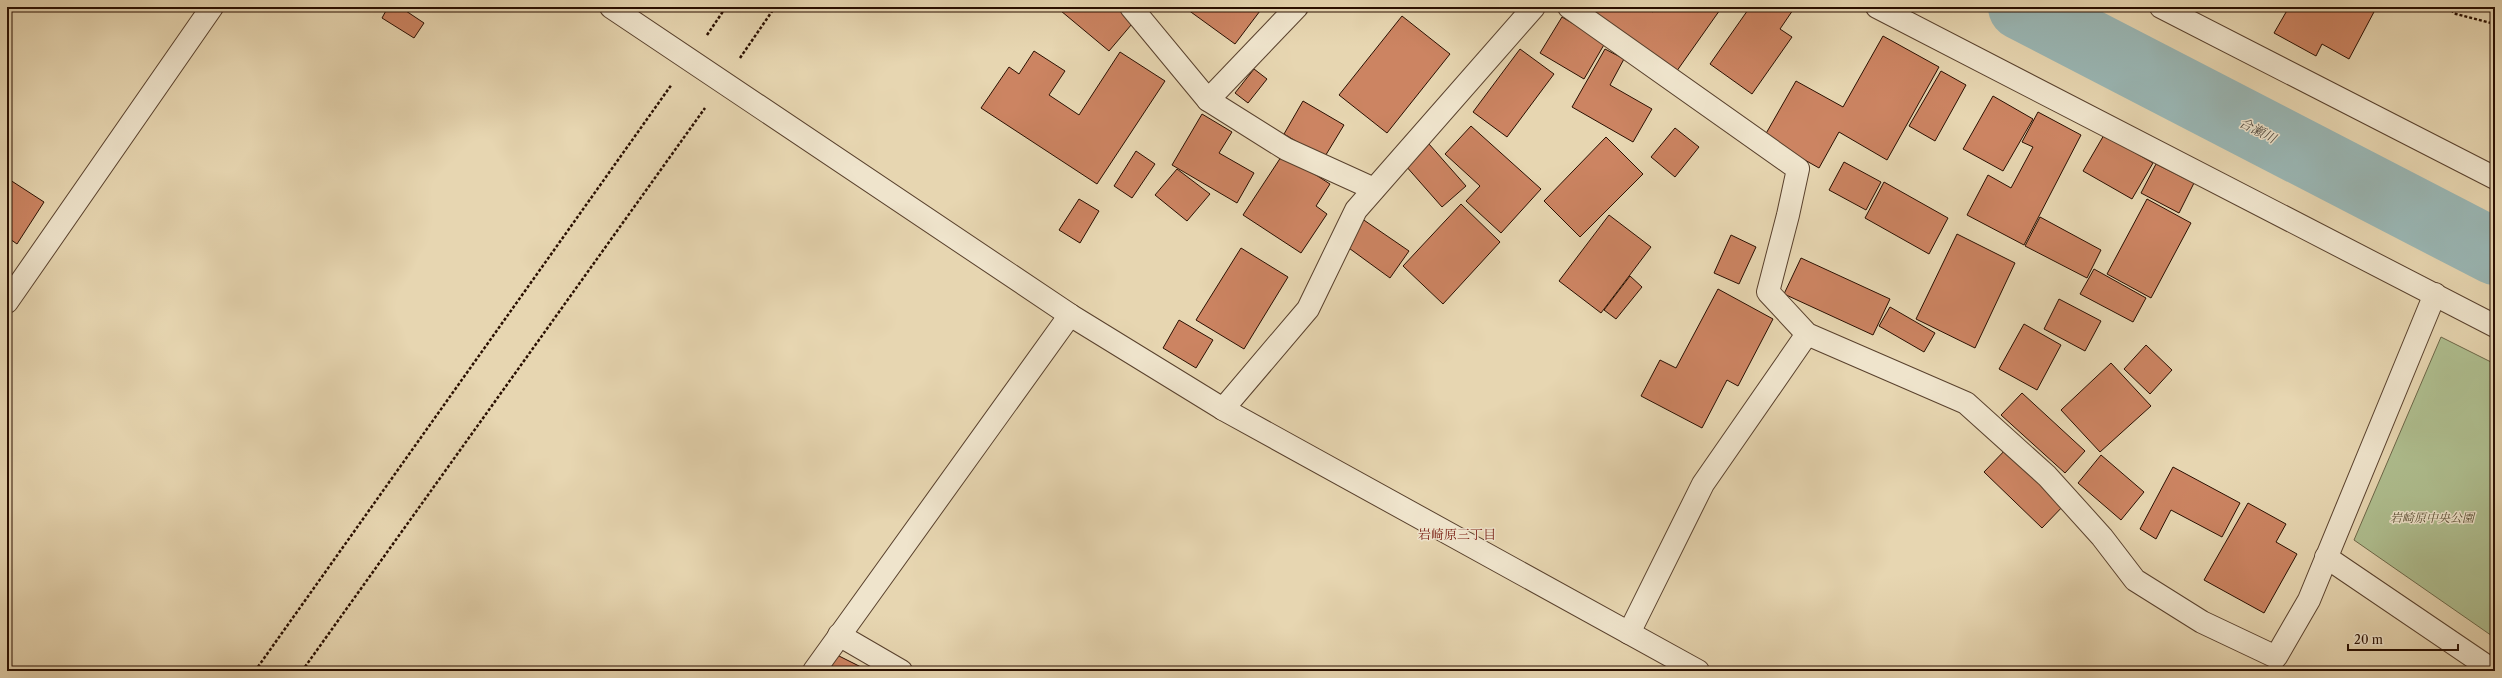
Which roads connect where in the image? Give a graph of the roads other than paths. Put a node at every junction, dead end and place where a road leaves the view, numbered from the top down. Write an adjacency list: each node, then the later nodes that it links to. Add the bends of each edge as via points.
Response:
1 (212, 7): 12 (street)
2 (610, 7): 14 (street)
3 (1131, 7): 9 (street)
4 (1297, 7): 9 (street)
5 (1534, 7): 11 (street)
6 (1569, 7): 16 (street, via 1798,169 1768,292)
7 (1877, 7): 13 (street)
8 (2161, 7): 10 (street)
9 (1208, 100): 11 (street, via 1286,149)
10 (2495, 178)
11 (1374, 189): 17 (street, via 1356,210 1308,309)
12 (10, 291)
13 (2435, 294): 15 (street); 18 (street)
14 (1070, 316): 17 (street); 20 (street)
15 (2495, 326)
16 (1807, 334): 18 (street, via 1966,403 2047,476 2102,537 2135,580 2202,622 2276,656 2309,600); 19 (street, via 1702,484)
17 (1223, 409): 19 (street)
18 (2326, 557): 24 (street)
19 (1629, 633): 23 (street)
20 (839, 635): 21 (street); 22 (street)
21 (814, 671)
22 (901, 671)
23 (1698, 671)
24 (2494, 671)

